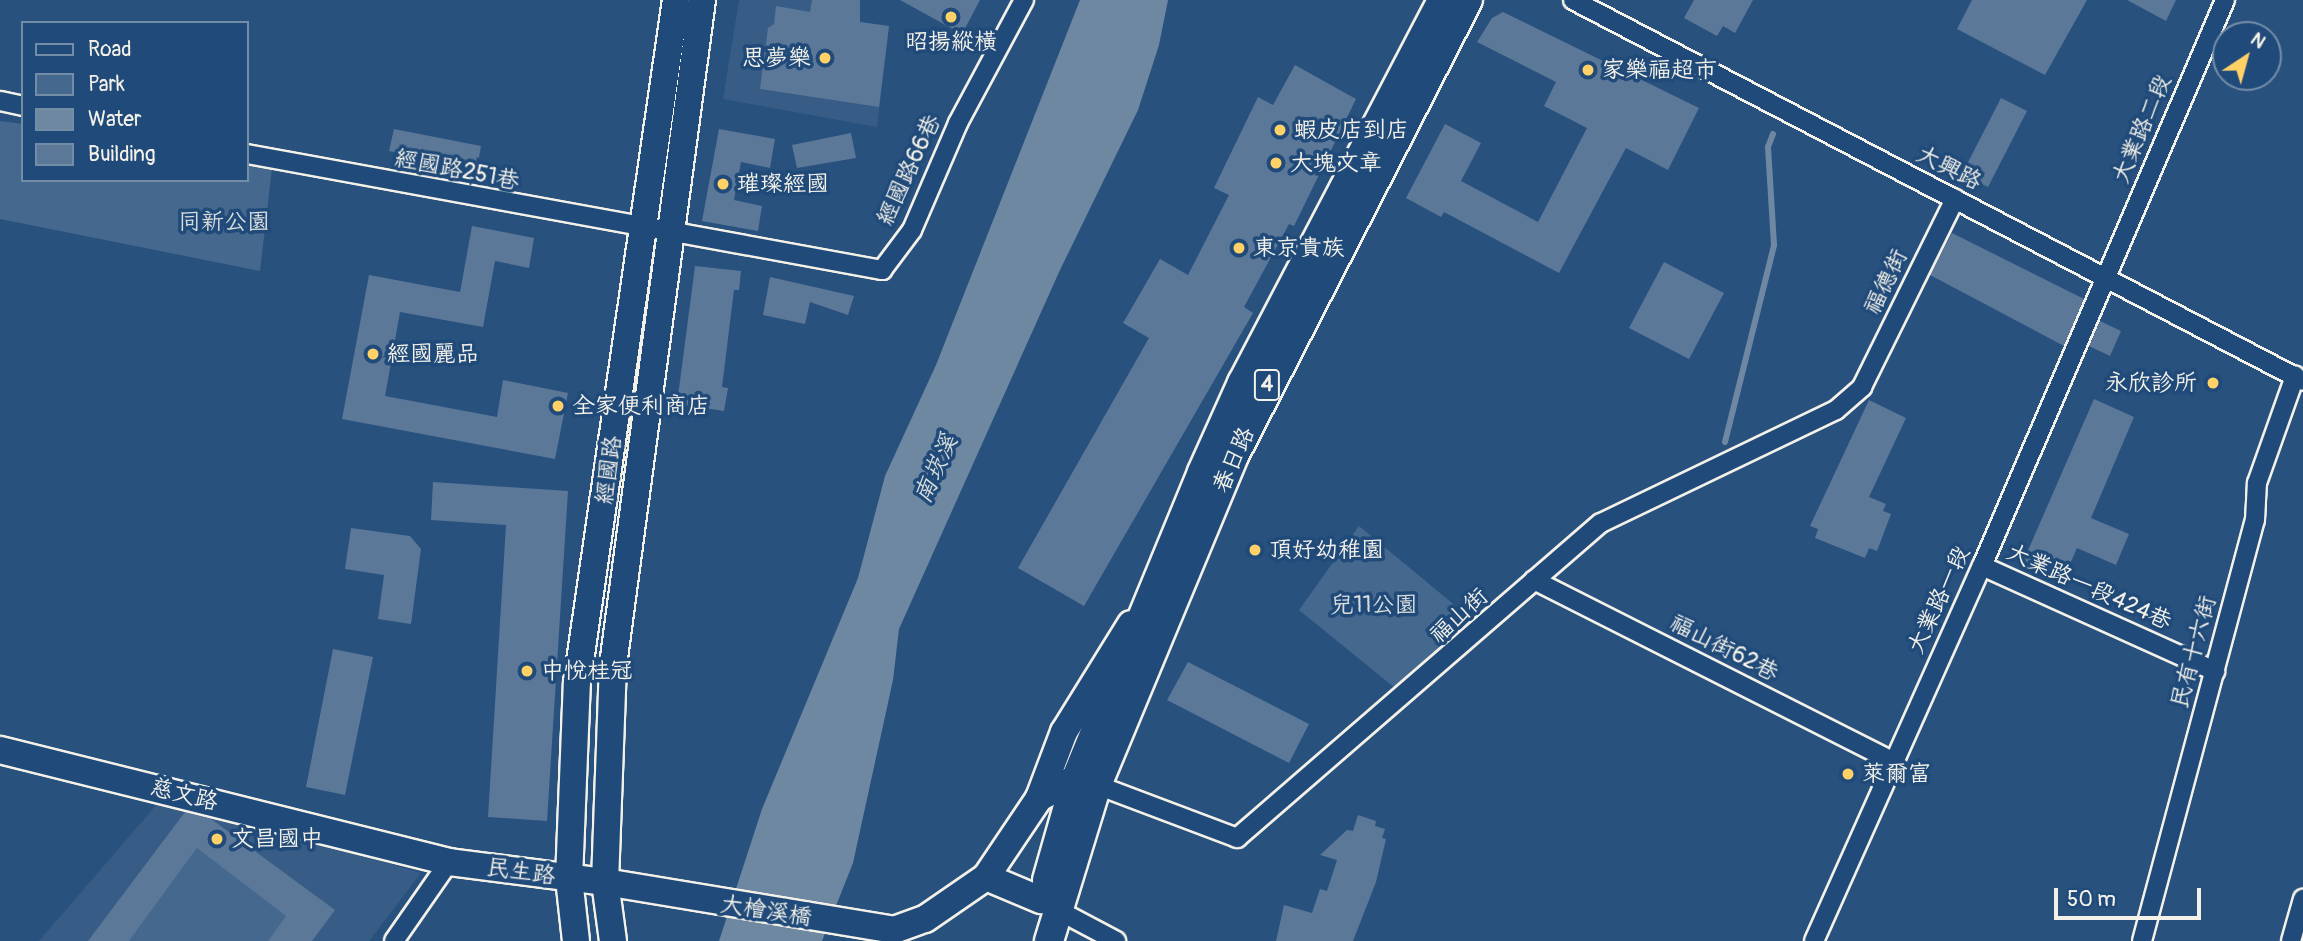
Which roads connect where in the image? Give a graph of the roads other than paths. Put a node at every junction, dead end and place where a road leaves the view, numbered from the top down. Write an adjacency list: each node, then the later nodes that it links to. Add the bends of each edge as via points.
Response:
1 (676, 0): 12 (street, 經國路)
2 (702, 0): 12 (street, 經國路)
3 (1024, 0): 12 (street, 經國路66巷, via 958,122 912,230 882,270)
4 (1442, 0): 18 (main road, 春日路 / 4, via 1242,383)
5 (1468, 0): 22 (main road, 春日路 / 4, via 1262,396)
6 (1573, 0): 11 (street, 大興路)
7 (2225, 0): 13 (street, 大業路二段)
8 (0, 101): 9 (street)
9 (21, 106)
10 (248, 154): 12 (street, 經國路251巷)
11 (1955, 199): 13 (street, 大興路); 15 (street, 福德街)
12 (658, 233): 26 (street, 經國路, via 577,682); 27 (street, 經國路, via 614,665)
13 (2105, 277): 14 (street, 大興路); 16 (street, 大業路一段)
14 (2299, 379): 19 (street, 民有十六街, via 2257,483 2255,520)
15 (1862, 387): 17 (street, 福山街, via 1836,410 1601,523)
16 (1982, 566): 19 (street, 大業路一段424巷); 21 (street, 大業路一段)
17 (1534, 580): 21 (street, 福山街62巷); 22 (street, 福山街, via 1468,642 1237,838)
18 (1157, 583): 22 (main road, 春日路 / 4); 23 (street, via 1063,732)
19 (2215, 671): 38 (street, 民有十六街)
20 (0, 750): 24 (street, 慈文路)
21 (1891, 760): 37 (street, 大業路一段)
22 (1086, 782): 23 (street); 30 (main road, 春日路 / 4)
23 (1038, 798): 25 (street)
24 (449, 862): 26 (street, 民生路); 31 (street)
25 (986, 877): 28 (street, 大檜溪橋, via 925,919 894,930); 30 (street)
26 (569, 879): 27 (street, 民生路); 32 (street, 經國路)
27 (605, 882): 28 (street, 民生路); 33 (street, 經國路)
28 (688, 898)
29 (2303, 899): 39 (street)
30 (1049, 905): 34 (main road, 春日路 / 4); 35 (main road, 春日路 / 4); 36 (street)
31 (394, 941)
32 (576, 941)
33 (613, 941)
34 (1030, 941)
35 (1049, 941)
36 (1116, 941)
37 (1814, 941)
38 (2142, 941)
39 (2291, 941)

